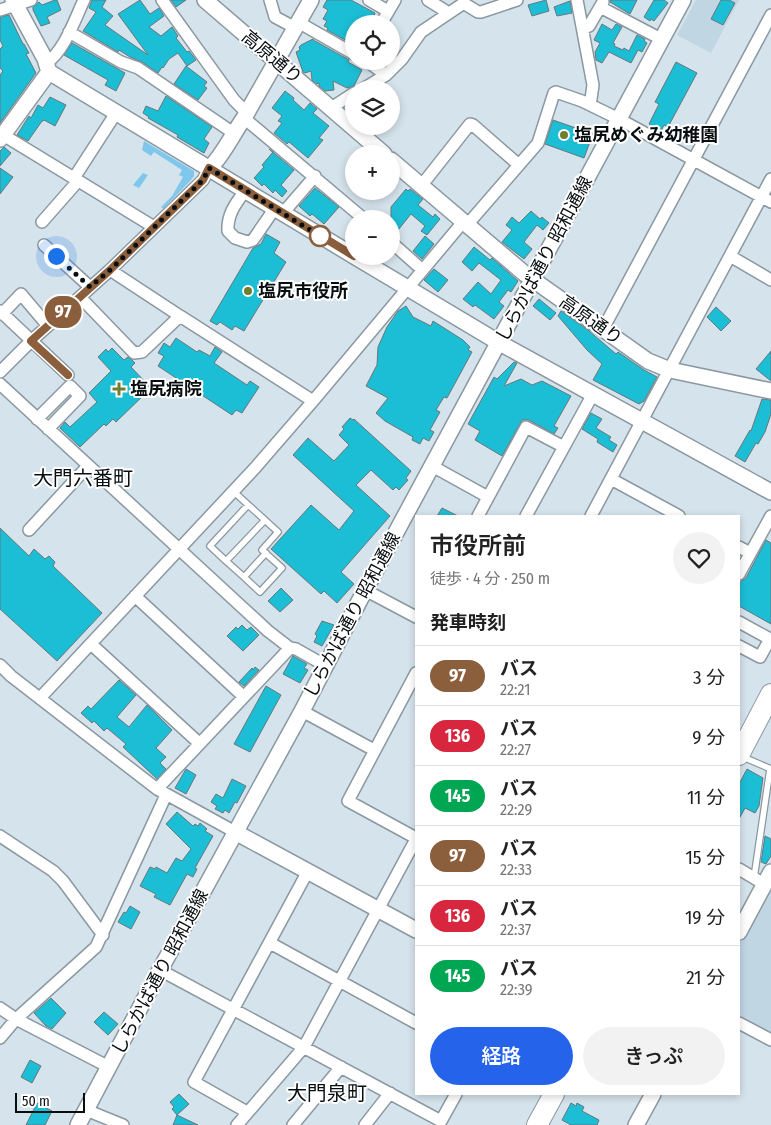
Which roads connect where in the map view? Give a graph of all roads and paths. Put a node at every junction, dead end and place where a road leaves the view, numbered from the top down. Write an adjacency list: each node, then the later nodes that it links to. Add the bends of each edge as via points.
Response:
1 (31, 0): 14 (street)
2 (84, 0): 24 (street)
3 (162, 0): 36 (street)
4 (204, 0): 27 (street, 高原通り)
5 (270, 0): 22 (street, via 275,17)
6 (304, 0): 22 (street)
7 (311, 0): 22 (street)
8 (369, 0): 18 (street)
9 (395, 0): 18 (street)
10 (428, 0): 19 (street)
11 (518, 0): 15 (street, via 481,12)
12 (577, 0): 23 (street)
13 (683, 0): 25 (street, しらかば通り 昭和通線)
14 (14, 2): 17 (street); 28 (street)
15 (465, 2): 19 (street)
16 (602, 4): 23 (street, via 589,26); 25 (street)
17 (0, 10)
18 (388, 11): 20 (street)
19 (447, 13): 30 (street, via 421,32 402,60)
20 (386, 15)
21 (771, 15): 41 (street)
22 (294, 23): 26 (street); 27 (street)
23 (583, 28): 33 (street, via 593,85)
24 (69, 32): 28 (street); 38 (street, via 120,62 138,68)
25 (661, 39): 37 (street, しらかば通り 昭和通線)
26 (345, 49)
27 (274, 60): 34 (street, 高原通り); 36 (street)
28 (48, 68): 35 (street); 39 (street)
29 (379, 70): 30 (street)
30 (386, 75): 31 (street)
31 (378, 80)
32 (345, 98): 34 (street)
33 (588, 104): 37 (street); 42 (street, via 556,92 538,143)
34 (331, 108): 40 (street, 高原通り)
35 (116, 113): 43 (street); 47 (street)
36 (243, 113): 38 (street); 43 (street, via 219,159); 45 (street)
37 (619, 119): 41 (street); 63 (street, しらかば通り 昭和通線)
38 (228, 130): 43 (street)
39 (1, 135): 47 (street)
40 (374, 145)
41 (694, 160): 50 (street); 71 (street)
42 (519, 164): 48 (street, via 470,124); 54 (street)
43 (209, 168): 49 (street); 55 (street, via 203,180)
44 (400, 168): 48 (street, 高原通り)
45 (315, 176): 51 (street); 52 (street)
46 (771, 178): 50 (street)
47 (76, 179): 53 (street); 55 (street)
48 (421, 186): 54 (street, 高原通り)
49 (245, 190): 52 (street); 52 (street, via 232,209 228,223 228,231 235,238 247,242 253,240)
50 (766, 199): 59 (street)
51 (354, 210)
52 (279, 211): 58 (street)
53 (42, 222)
54 (465, 223): 63 (street, 高原通り); 66 (street)
55 (154, 228): 62 (street)
56 (44, 245): 65 (street)
57 (400, 250): 61 (street)
58 (345, 251)
59 (730, 256): 64 (street); 74 (street)
60 (369, 265): 66 (street)
61 (418, 266)
62 (110, 270): 65 (street); 69 (street)
63 (533, 280): 71 (street, 高原通り); 73 (street, しらかば通り 昭和通線)
64 (771, 280)
65 (90, 287): 67 (street)
66 (406, 288): 73 (street); 80 (street)
67 (80, 297): 69 (street, via 138,354); 70 (street)
68 (1, 312): 70 (street, via 20,294); 72 (street)
69 (180, 316): 80 (street)
70 (48, 326): 72 (street)
71 (603, 329): 74 (street, 高原通り, via 648,361)
72 (31, 341): 75 (street); 76 (street)
73 (498, 342): 79 (street); 86 (street, しらかば通り 昭和通線)
74 (670, 370): 78 (street, 高原通り); 82 (street)
75 (0, 372)
76 (68, 375)
77 (0, 384): 81 (street)
78 (771, 391)
79 (593, 394): 82 (street); 84 (street)
80 (313, 401): 88 (street)
81 (37, 419): 83 (street); 83 (street, via 70,386 80,396)
82 (642, 421): 87 (street); 89 (street)
83 (48, 429): 85 (street)
84 (564, 447): 90 (street, via 526,427); 93 (street)
85 (88, 466): 98 (street); 100 (street)
86 (432, 466): 90 (street); 106 (street, しらかば通り 昭和通線)
87 (612, 479): 94 (street); 95 (street)
88 (233, 491): 91 (lane); 100 (street)
89 (771, 492)
90 (488, 497): 92 (street)
91 (248, 505): 97 (lane); 103 (lane, via 210,546)
92 (479, 515)
93 (527, 515)
94 (593, 515)
95 (677, 515)
96 (771, 516): 102 (street)
97 (264, 520): 101 (lane, via 278,532 262,550); 103 (lane)
98 (29, 530)
99 (740, 548): 102 (street)
100 (178, 549): 107 (street); 112 (street)
101 (266, 553): 105 (lane); 105 (lane, via 282,568 260,592)
102 (750, 553): 104 (street)
103 (226, 561): 105 (lane)
104 (740, 572)
105 (244, 577)
106 (365, 590): 108 (street); 114 (street, しらかば通り 昭和通線)
107 (135, 596): 110 (street); 117 (street)
108 (415, 616)
109 (740, 623): 111 (street, via 770,639 760,657)
110 (91, 644): 118 (street); 120 (street)
111 (740, 647)
112 (290, 648): 114 (street); 117 (street)
113 (0, 666): 118 (street)
114 (326, 666): 119 (street, しらかば通り 昭和通線)
115 (415, 675): 121 (street)
116 (771, 694): 122 (highway)
117 (243, 696): 120 (street)
118 (40, 698): 125 (street)
119 (302, 711): 121 (street); 126 (street, しらかば通り 昭和通線)
120 (199, 743): 125 (street)
121 (374, 750): 128 (street, via 348,801)
122 (740, 753)
123 (740, 755): 124 (lane)
124 (770, 769): 132 (lane)
125 (161, 792): 126 (street); 136 (street)
126 (235, 832): 131 (street); 138 (street, しらかば通り 昭和通線)
127 (0, 836): 136 (street, via 63,881)
128 (415, 837)
129 (415, 840): 133 (street)
130 (740, 869): 132 (street)
131 (308, 871): 133 (street); 137 (street)
132 (763, 878): 135 (street)
133 (378, 909): 134 (street); 139 (street)
134 (415, 929)
135 (740, 930)
136 (102, 934): 142 (street, via 96,947)
137 (270, 943): 139 (street); 141 (street)
138 (160, 970): 141 (street); 148 (street, しらかば通り 昭和通線)
139 (339, 981): 143 (street); 147 (street)
140 (0, 1008): 142 (street)
141 (233, 1008): 147 (street); 155 (street, via 194,1082)
142 (16, 1019): 145 (street); 148 (street)
143 (415, 1022)
144 (740, 1023): 146 (street)
145 (0, 1038)
146 (771, 1040)
147 (304, 1047): 149 (street); 155 (street)
148 (109, 1067): 154 (street, しらかば通り 昭和通線)
149 (341, 1067): 150 (street); 160 (street)
150 (390, 1093): 156 (street); 161 (street)
151 (455, 1095): 156 (street)
152 (553, 1095): 162 (highway)
153 (652, 1095): 163 (street)
154 (86, 1110): 157 (street, しらかば通り 昭和通線); 158 (street)
155 (247, 1112): 159 (street)
156 (440, 1123)
157 (78, 1125)
158 (123, 1125)
159 (237, 1125)
160 (293, 1125)
161 (365, 1125)
162 (537, 1125)
163 (636, 1125)

